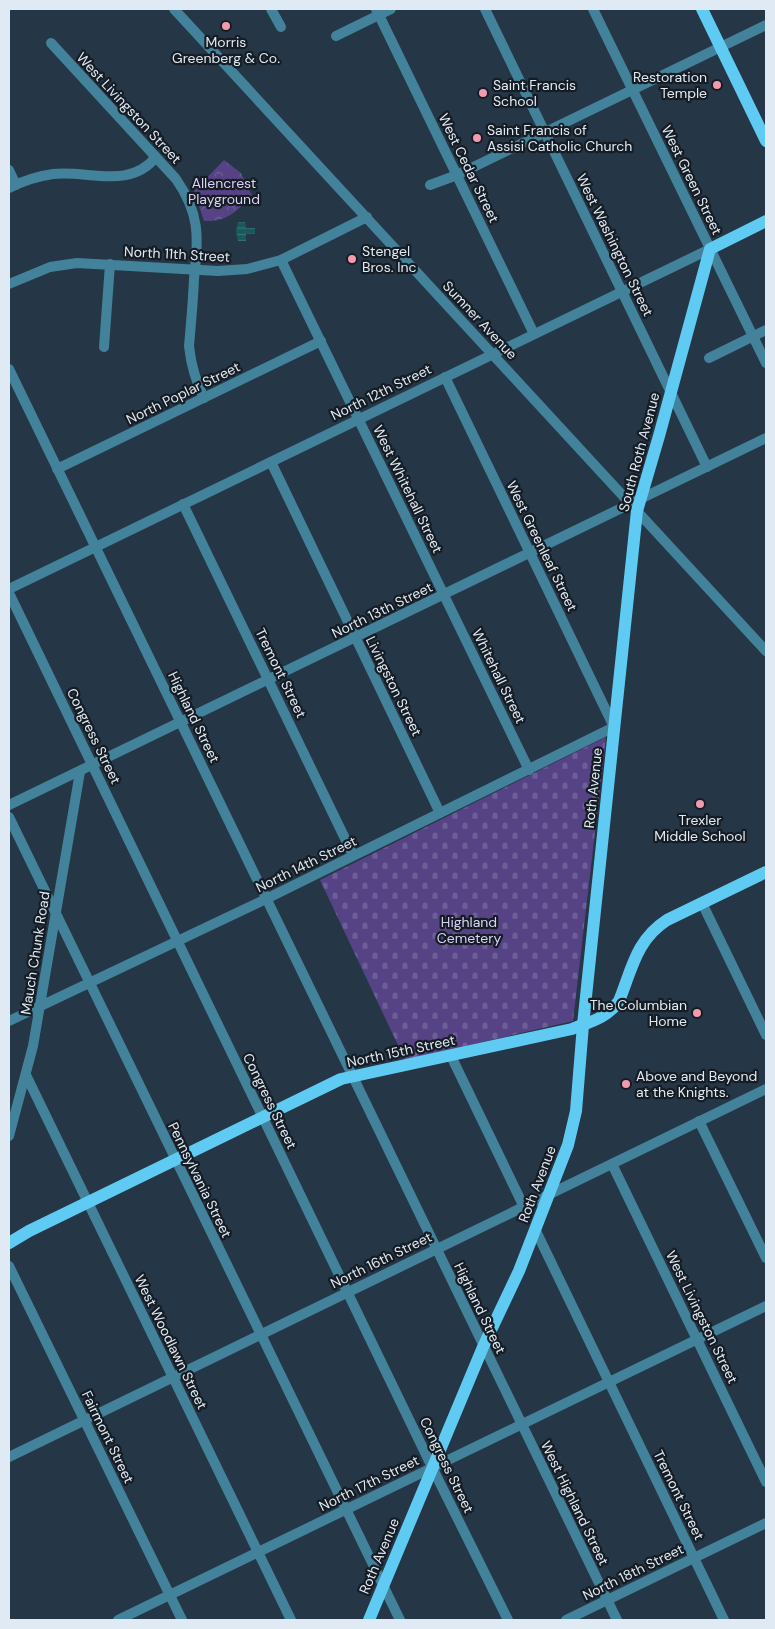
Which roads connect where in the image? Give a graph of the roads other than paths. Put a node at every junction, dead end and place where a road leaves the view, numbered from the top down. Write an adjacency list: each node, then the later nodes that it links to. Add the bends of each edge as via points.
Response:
1 (174, 9): 22 (street, Sumner Avenue)
2 (271, 9): 9 (street)
3 (391, 9): 7 (street)
4 (485, 9): 15 (street, West Washington Street)
5 (593, 9): 13 (street, West Green Street)
6 (702, 9): 12 (main road)
7 (377, 12): 10 (street); 19 (street, West Cedar Street)
8 (766, 25): 12 (street)
9 (281, 28)
10 (336, 36)
11 (51, 43): 17 (street, West Livingston Street)
12 (721, 47): 13 (street); 14 (main road)
13 (632, 90): 15 (street); 24 (street, West Green Street)
14 (763, 124): 16 (main road)
15 (545, 132): 19 (street); 29 (street, West Washington Street)
16 (766, 141)
17 (156, 157): 21 (street, via 144,169 126,176 53,174); 27 (street, West Livingston Street, via 183,190 194,214 197,237)
18 (9, 170): 21 (street)
19 (457, 175): 20 (street); 31 (street, West Cedar Street)
20 (430, 185)
21 (12, 186)
22 (367, 218): 25 (street, North 11th Street); 35 (street, Sumner Avenue)
23 (766, 222): 24 (main road, North 12th Street)
24 (710, 249): 29 (street, North 12th Street); 32 (street, West Green Street); 40 (main road, South Roth Avenue)
25 (281, 260): 27 (street, North 11th Street, via 235,271); 33 (street, West Whitehall Street)
26 (110, 264): 27 (street, North 11th Street); 28 (street, North 11th Street, via 62,265); 34 (street)
27 (195, 269): 41 (street, West Livingston Street, via 189,346 197,383)
28 (9, 284)
29 (622, 292): 31 (street, North 12th Street); 40 (street, West Washington Street)
30 (766, 330): 32 (street)
31 (534, 334): 35 (street, North 12th Street)
32 (753, 336): 36 (street); 37 (street, West Green Street)
33 (321, 341): 41 (street, North Poplar Street); 42 (street, West Whitehall Street)
34 (104, 347)
35 (493, 354): 39 (street, North 12th Street); 49 (street, Sumner Avenue)
36 (709, 358)
37 (766, 363)
38 (9, 369): 46 (street, Highland Street)
39 (445, 377): 42 (street, North 12th Street); 51 (street, West Greenleaf Street)
40 (671, 393): 45 (street, West Washington Street); 47 (main road, South Roth Avenue)
41 (204, 398): 46 (street, North Poplar Street)
42 (359, 419): 44 (street, North 12th Street); 54 (street, West Whitehall Street)
43 (766, 438): 45 (street)
44 (271, 462): 48 (street, North 12th Street); 55 (street, Livingston Street)
45 (707, 467): 47 (street)
46 (57, 469): 50 (street, Highland Street)
47 (642, 498): 49 (main road, South Roth Avenue)
48 (183, 504): 50 (street, North 12th Street); 57 (street, Tremont Street)
49 (634, 508): 51 (street, North 13th Street); 56 (street, Sumner Avenue); 59 (main road, South Roth Avenue)
50 (95, 547): 52 (street, North 12th Street); 58 (street, Highland Street)
51 (530, 553): 54 (street, North 13th Street); 59 (street, West Greenleaf Street)
52 (9, 589)
53 (9, 593): 60 (street, Congress Street)
54 (444, 595): 55 (street, North 13th Street); 61 (street, Whitehall Street)
55 (356, 638): 57 (street, North 13th Street); 64 (street, Livingston Street)
56 (766, 650)
57 (269, 680): 58 (street, North 13th Street); 66 (street, Tremont Street)
58 (181, 722): 60 (street, North 13th Street); 68 (street, Highland Street)
59 (614, 727): 61 (street, North 14th Street); 75 (main road, Roth Avenue)
60 (92, 766): 62 (street, North 13th Street); 71 (street, Congress Street)
61 (529, 770): 64 (street, North 14th Street)
62 (80, 772): 63 (street, North 13th Street); 70 (street, Mauch Chunk Road)
63 (9, 805)
64 (440, 813): 66 (street, North 14th Street)
65 (9, 817): 70 (street, Pennsylvania Street)
66 (353, 856): 68 (street, North 14th Street)
67 (766, 872): 69 (main road, North 15th Street)
68 (266, 899): 71 (street, North 14th Street); 79 (street, Highland Street)
69 (702, 903): 75 (main road, North 15th Street, via 667,920 651,932 639,949 613,1009 602,1018); 76 (street)
70 (56, 912): 72 (street, Pennsylvania Street); 73 (street, Mauch Chunk Road)
71 (178, 941): 72 (street, North 14th Street); 81 (street, Congress Street)
72 (90, 983): 73 (street, North 14th Street); 84 (street, Pennsylvania Street)
73 (40, 1007): 74 (street, North 14th Street); 78 (street, Mauch Chunk Road)
74 (9, 1021)
75 (583, 1025): 77 (main road, North 15th Street); 86 (main road, Roth Avenue, via 573,1127)
76 (766, 1035)
77 (451, 1056): 79 (main road, North 15th Street); 88 (street)
78 (26, 1075): 83 (street, Mauch Chunk Road); 87 (street, West Woodlawn Street)
79 (352, 1077): 81 (main road, North 15th Street, via 341,1079); 91 (street, Highland Street)
80 (766, 1089): 82 (street, North 16th Street)
81 (263, 1117): 84 (main road, North 15th Street); 94 (street, Congress Street)
82 (699, 1121): 85 (street, North 16th Street); 92 (street)
83 (9, 1136)
84 (175, 1160): 87 (main road, North 15th Street); 96 (street, Pennsylvania Street)
85 (612, 1164): 86 (street, North 16th Street); 97 (street, West Livingston Street)
86 (548, 1196): 88 (street, North 16th Street); 89 (main road, Roth Avenue)
87 (88, 1202): 90 (main road, North 15th Street); 99 (street, West Woodlawn Street)
88 (524, 1207): 91 (street, North 16th Street)
89 (535, 1230): 98 (main road, Roth Avenue); 100 (street, Tremont Street)
90 (9, 1243)
91 (436, 1249): 94 (street, North 16th Street); 98 (street, Highland Street)
92 (766, 1258)
93 (9, 1266): 101 (street, Fairmont Street)
94 (347, 1292): 96 (street, North 16th Street); 104 (street, Congress Street)
95 (766, 1306): 97 (street, North 17th Street)
96 (260, 1335): 99 (street, North 16th Street); 106 (street, Pennsylvania Street)
97 (698, 1339): 100 (street, North 17th Street); 105 (street, West Livingston Street)
98 (483, 1347): 102 (street, Highland Street); 104 (main road, Roth Avenue)
99 (172, 1377): 101 (street, North 16th Street); 108 (street, West Woodlawn Street)
100 (609, 1382): 102 (street, North 17th Street); 109 (street, Tremont Street)
101 (84, 1420): 103 (street, North 16th Street); 111 (street, Fairmont Street)
102 (521, 1424): 104 (street, North 17th Street); 112 (street, West Highland Street)
103 (9, 1457)
104 (432, 1467): 106 (street, North 17th Street); 110 (main road, Roth Avenue); 118 (street, Congress Street)
105 (766, 1482)
106 (345, 1510): 108 (street, North 17th Street); 110 (street, Pennsylvania Street)
107 (766, 1523): 109 (street, North 18th Street)
108 (258, 1552): 111 (street, North 17th Street); 115 (street, West Woodlawn Street)
109 (694, 1558): 112 (street, North 18th Street); 121 (street, Tremont Street)
110 (383, 1587): 116 (main road, Roth Avenue); 117 (street, Pennsylvania Street)
111 (170, 1595): 113 (street, North 17th Street); 114 (street, Fairmont Street)
112 (607, 1600): 119 (street, North 18th Street); 120 (street, West Highland Street)
113 (118, 1620)
114 (182, 1620)
115 (291, 1620)
116 (369, 1620)
117 (400, 1620)
118 (508, 1620)
119 (566, 1620)
120 (616, 1620)
121 (724, 1620)

